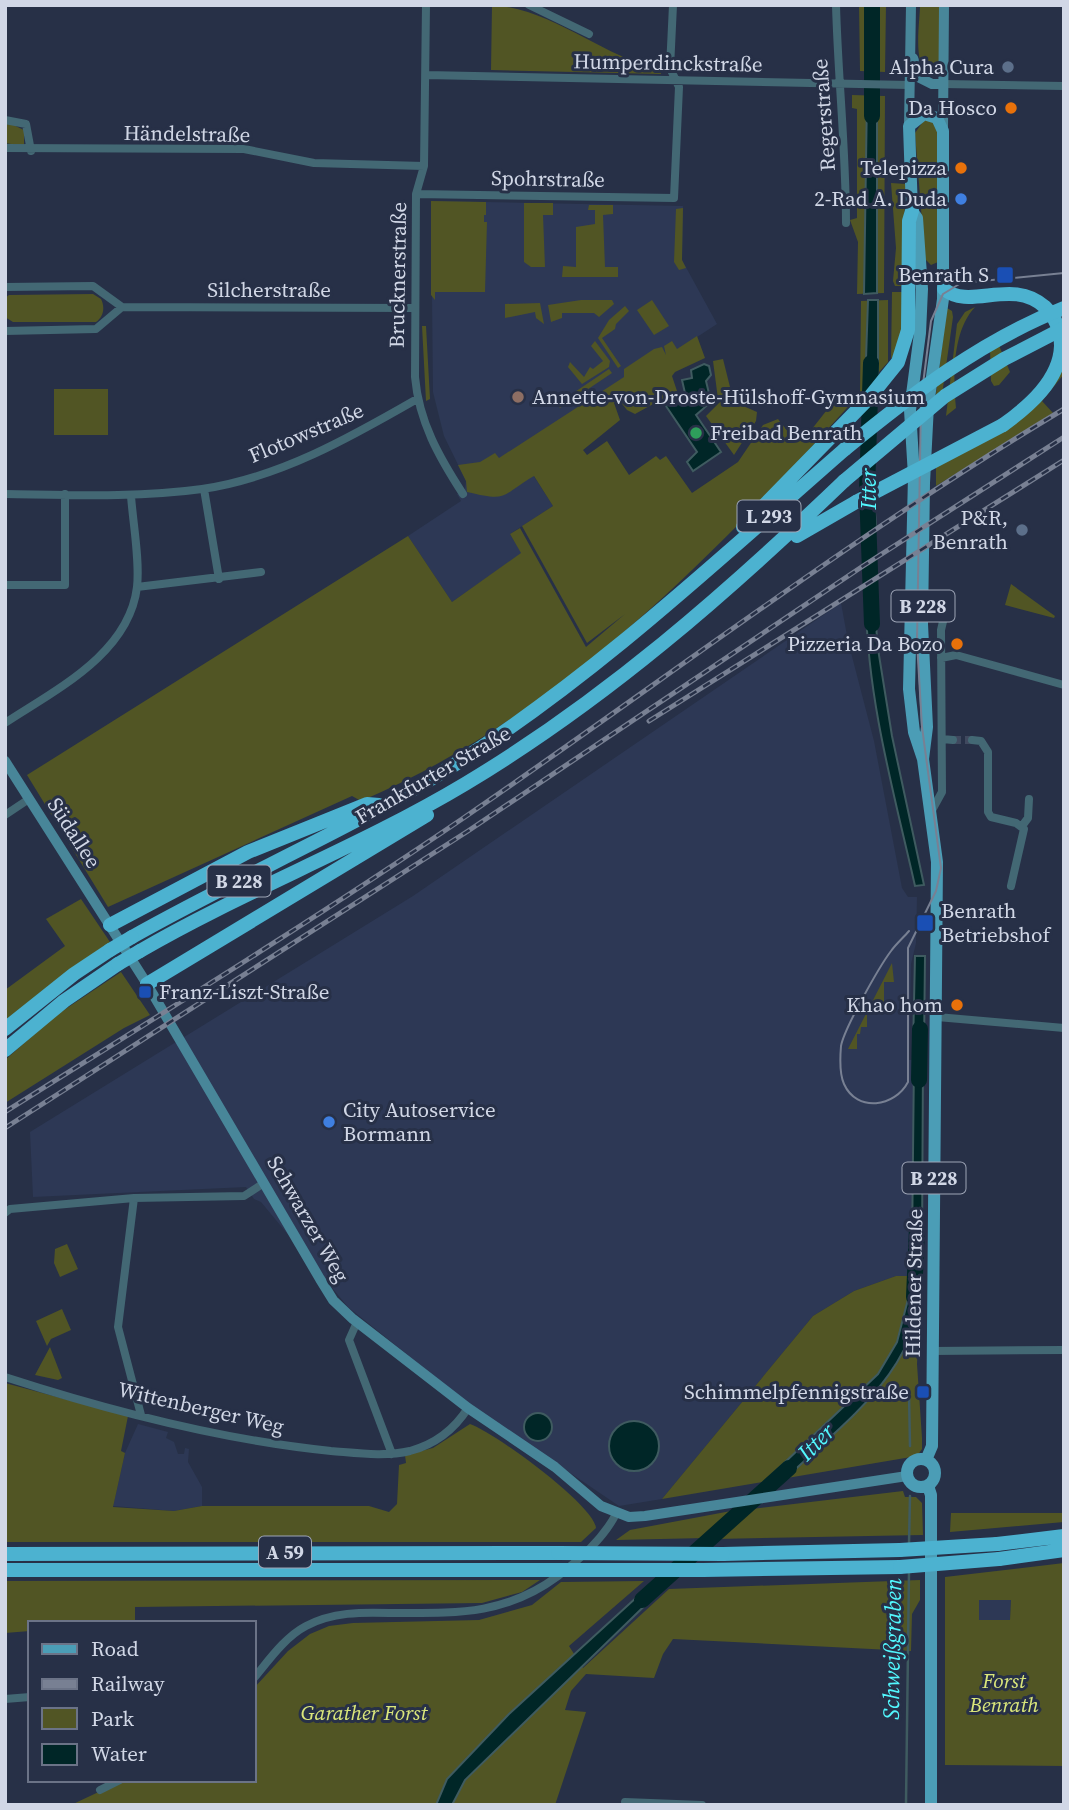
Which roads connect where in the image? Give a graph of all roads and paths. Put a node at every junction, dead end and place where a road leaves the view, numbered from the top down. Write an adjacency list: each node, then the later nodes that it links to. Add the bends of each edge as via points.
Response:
1 (426, 5): 9 (street, Brucknerstraße)
2 (529, 5): 7 (street)
3 (673, 5): 10 (street, via 670,68)
4 (836, 5): 11 (street, Regerstraße)
5 (911, 5): 8 (main road, Hildener Straße)
6 (944, 5): 12 (main road, Hildener Straße)
7 (589, 34)
8 (911, 56): 12 (main road, via 920,78); 13 (main road, Hildener Straße)
9 (426, 75): 10 (street, Humperdinckstraße); 20 (street, Brucknerstraße)
10 (677, 81): 11 (street, Humperdinckstraße); 21 (street, Spohrstraße, via 677,194 672,199)
11 (837, 83): 13 (street, Humperdinckstraße); 23 (street, Regerstraße, via 842,97)
12 (943, 84): 14 (street); 17 (main road, Hildener Straße)
13 (909, 85): 16 (main road, Hildener Straße)
14 (1064, 86)
15 (5, 120): 19 (street, via 26,124)
16 (909, 126): 17 (main road, via 928,114 937,118); 22 (main road, Hildener Straße)
17 (943, 131): 25 (main road, Hildener Straße)
18 (5, 148): 19 (street, Händelstraße)
19 (31, 150): 20 (street, Händelstraße, via 244,149 314,163)
20 (424, 166): 21 (street, Brucknerstraße)
21 (416, 194): 29 (street, Brucknerstraße)
22 (912, 211): 24 (main road, Hildener Straße, via 917,218); 42 (highway, B 228, via 906,341 892,371 708,560)
23 (846, 223)
24 (921, 264): 25 (main road, via 932,275); 52 (main road, Hildener Straße / B 228, via 921,323 909,430 914,476 909,689 914,732)
25 (943, 268): 27 (main road, Hildener Straße)
26 (5, 287): 28 (street, via 93,286)
27 (944, 289): 39 (highway, bridge, via 962,296 1017,294 1042,304 1056,321 1060,348 1053,374 1033,400 1003,425 794,538); 52 (main road, Hildener Straße / B 228, via 925,453 922,624 927,727)
28 (122, 307): 29 (street, Silcherstraße); 32 (street, via 96,329)
29 (415, 308): 33 (street, Brucknerstraße)
30 (1064, 308): 42 (highway, L 293, bridge, via 952,368 845,449)
31 (1064, 328): 39 (highway, Frankfurter Straße / L 293, bridge, via 945,396)
32 (5, 331)
33 (417, 399): 34 (street, Flotowstraße, via 349,439); 36 (street, Brucknerstraße, via 431,441)
34 (204, 489): 38 (street, Flotowstraße); 41 (street)
35 (5, 494): 37 (street, Flotowstraße)
36 (463, 494)
37 (65, 495): 38 (street, Flotowstraße); 43 (street, via 65,585)
38 (131, 496): 44 (street)
39 (782, 540): 54 (highway, Frankfurter Straße / B 228, via 613,685 545,735)
40 (261, 572): 41 (street)
41 (219, 579): 44 (street)
42 (692, 582): 57 (highway, Frankfurter Straße / B 228, via 530,714 452,766)
43 (8, 585)
44 (137, 587): 48 (street, via 127,618 96,660)
45 (948, 600): 46 (street, Hildener Straße)
46 (941, 658): 47 (street, via 956,655); 49 (street, Hildener Straße)
47 (1064, 685)
48 (5, 723)
49 (942, 739): 50 (street); 58 (street, Hildener Straße, via 942,792)
50 (953, 740)
51 (972, 740): 60 (street, via 981,741 988,751 988,812)
52 (923, 759): 58 (main road, Hildener Straße / B 228)
53 (5, 761): 55 (main road, Südallee)
54 (441, 798): 63 (highway, via 429,814); 67 (highway, Frankfurter Straße / B 228, bridge, via 140,951 64,1000)
55 (29, 799): 59 (street); 62 (main road, Südallee)
56 (1029, 799): 60 (street, via 1028,818)
57 (380, 806): 62 (highway, via 367,803 248,852); 66 (highway, Frankfurter Straße / B 228, bridge, via 110,950)
58 (931, 812): 64 (main road, Hildener Straße / B 228, via 937,862)
59 (5, 815)
60 (1022, 826): 61 (street)
61 (1011, 886)
62 (110, 925): 63 (main road, Schwarzer Weg)
63 (147, 984): 68 (main road, Schwarzer Weg)
64 (937, 1017): 65 (street); 73 (main road, Hildener Straße / B 228)
65 (1064, 1028)
66 (5, 1029)
67 (5, 1050)
68 (264, 1183): 69 (street, via 244,1196); 71 (main road, Schwarzer Weg, via 333,1300)
69 (134, 1198): 70 (street); 76 (street, via 118,1327)
70 (5, 1213)
71 (357, 1322): 75 (main road, Schwarzer Weg); 77 (street, via 349,1340)
72 (1064, 1350): 73 (street)
73 (932, 1351): 78 (main road, Hildener Straße / B 228, via 932,1446)
74 (5, 1377): 76 (street, Wittenberger Weg)
75 (468, 1408): 77 (street, Wittenberger Weg, via 447,1434 427,1446); 81 (main road, Schwarzer Weg)
76 (141, 1415): 77 (street, Wittenberger Weg, via 295,1447)
77 (392, 1454)
78 (926, 1460): 79 (main road, via 914,1461); 80 (main road, Hildener Straße / B 228, via 935,1470)
79 (907, 1476): 80 (main road, via 913,1485); 81 (main road, via 637,1517)
80 (928, 1486): 93 (main road, Hildener Straße / B 228)
81 (616, 1514): 86 (street, via 575,1563 514,1602 472,1612 333,1616 295,1633)
82 (1064, 1536): 84 (highway, A 59, bridge, via 900,1550 723,1553)
83 (1064, 1550): 85 (highway, A 59, bridge, via 900,1567)
84 (5, 1553)
85 (5, 1570)
86 (256, 1676)
87 (28, 1697): 88 (street)
88 (5, 1699)
89 (116, 1782): 90 (street)
90 (100, 1790)
91 (625, 1802): 92 (street)
92 (702, 1805)
93 (931, 1805)

